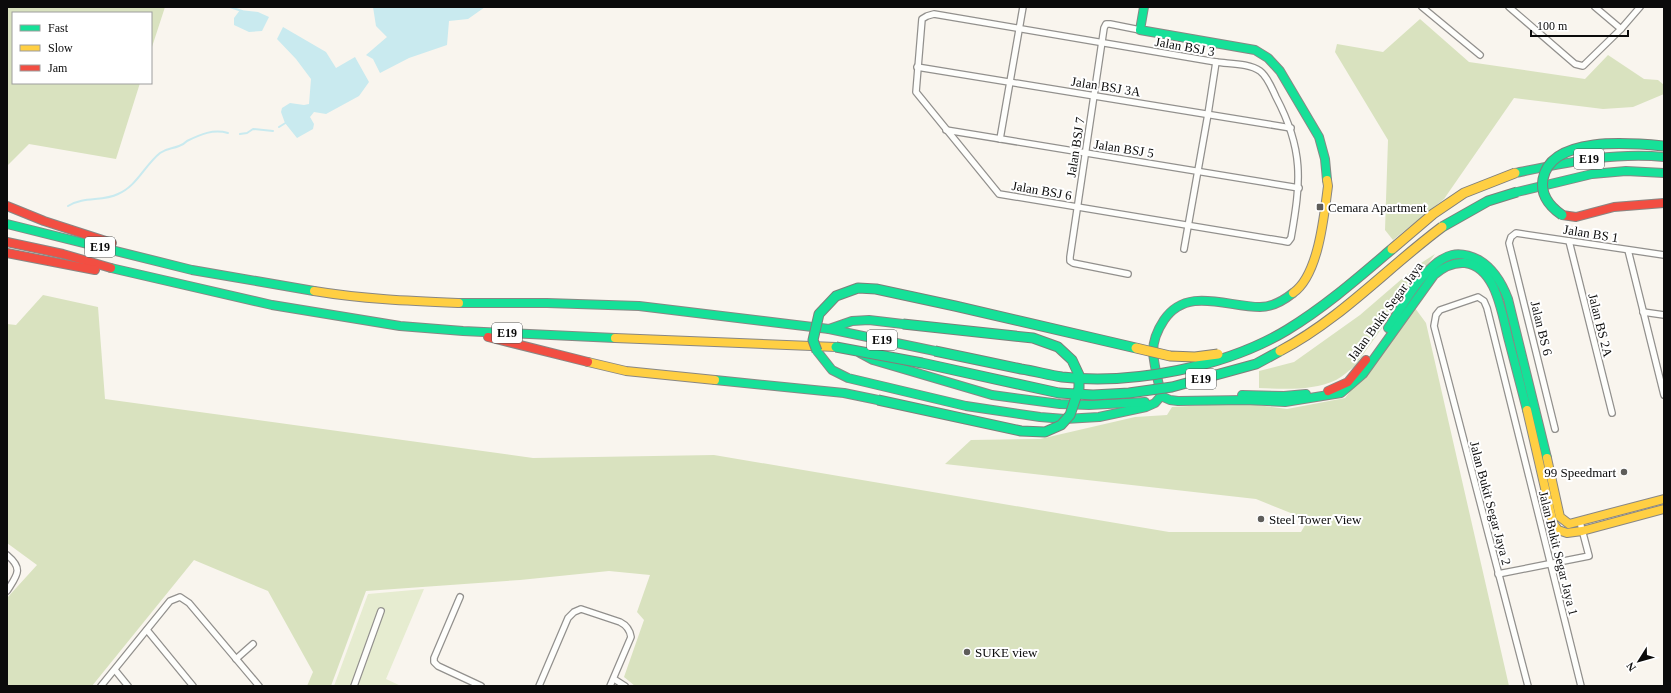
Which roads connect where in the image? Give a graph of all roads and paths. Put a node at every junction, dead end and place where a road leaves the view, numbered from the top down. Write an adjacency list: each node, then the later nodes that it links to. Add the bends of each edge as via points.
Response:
1 (1023, 7): 8 (street)
2 (1144, 7): 10 (main road)
3 (1422, 7): 12 (street)
4 (1509, 7): 9 (street, via 1575,64 1583,66)
5 (1595, 7): 9 (street)
6 (1640, 7): 9 (street)
7 (927, 16): 8 (street, Jalan BSJ 3, via 934,14); 14 (street, Jalan BSJ 6, via 922,19)
8 (1019, 28): 11 (street, Jalan BSJ 3); 15 (street)
9 (1621, 29)
10 (1140, 30): 11 (street, Jalan BSJ 7, via 1106,24); 51 (main road, via 1255,50 1268,58 1280,71 1319,137 1328,186 1320,242 1308,274 1298,290 1280,303 1261,307 1207,300 1186,302 1168,314 1158,329 1153,351)
11 (1102, 43): 13 (street, Jalan BSJ 3); 16 (street, Jalan BSJ 7)
12 (1480, 55)
13 (1216, 62): 17 (street); 18 (street, Jalan BSJ 3, via 1251,66 1260,72)
14 (917, 67): 15 (street, Jalan BSJ 3A); 19 (street, Jalan BSJ 6, via 916,92)
15 (1010, 82): 16 (street, Jalan BSJ 3A); 20 (street)
16 (1094, 95): 17 (street, Jalan BSJ 3A); 22 (street, Jalan BSJ 7)
17 (1208, 114): 18 (street, Jalan BSJ 3A); 24 (street)
18 (1291, 128): 26 (street, Jalan BSJ 3, via 1296,149)
19 (946, 130): 20 (street, Jalan BSJ 5); 29 (street, Jalan BSJ 6, via 999,194)
20 (1000, 139): 22 (street, Jalan BSJ 5)
21 (1664, 146): 27 (main road, bridge, via 1612,144 1563,153 1552,160 1545,170 1542,183 1545,198 1551,208 1562,215 1576,217 1614,207)
22 (1085, 153): 24 (street, Jalan BSJ 5); 29 (street, Jalan BSJ 7)
23 (1664, 157): 48 (main road, E19, bridge, via 1622,155 1576,160 1515,173 1464,193 1432,214 1347,288 1315,312 1285,331)
24 (1197, 171): 26 (street, Jalan BSJ 5); 31 (street)
25 (1664, 173): 49 (main road, E19, bridge, via 1626,171 1592,174 1517,192 1488,202 1447,223 1348,306 1292,345 1256,364 1172,387 1093,395 1059,393)
26 (1299, 188): 35 (street, Jalan BSJ 3, via 1291,238)
27 (1664, 203)
28 (7, 206): 40 (main road)
29 (1076, 207): 31 (street, Jalan BSJ 6); 42 (street, Jalan BSJ 7, via 1070,260 1073,263)
30 (7, 224): 40 (main road, E19)
31 (1188, 225): 35 (street, Jalan BSJ 6); 36 (street)
32 (1516, 233): 33 (street, Jalan BS 1); 54 (street, Jalan BS 6, via 1509,243)
33 (1569, 241): 37 (street, Jalan BS 1); 53 (street, Jalan BS 2A)
34 (7, 242): 41 (main road, E19, via 63,254)
35 (1288, 242)
36 (1184, 249)
37 (1628, 250): 39 (street, Jalan BS 1); 43 (street)
38 (7, 253): 41 (main road)
39 (1664, 255)
40 (192, 270): 46 (main road, E19, via 339,295 482,304 639,306)
41 (133, 274): 47 (main road, E19, via 272,305 400,326)
42 (1128, 274)
43 (1643, 312): 44 (street); 50 (street)
44 (1664, 315)
45 (1434, 326): 59 (street, Jalan Bukit Segar Jaya 1, via 1440,310 1478,297 1484,301); 60 (street, Jalan Bukit Segar Jaya 2)
46 (828, 329): 47 (main road, bridge, via 852,321 869,320 1033,338 1058,347 1072,360 1080,375 1079,388 1070,415 1061,425 1045,432 1021,431 844,393 626,371); 48 (main road, E19, bridge, via 1062,377 1143,376 1202,365)
47 (463, 331): 49 (main road, E19, bridge, via 836,346)
48 (1252, 347): 52 (main road, bridge, via 1195,357 1170,356 948,304 876,289 858,288 844,292 827,304 819,314 814,331 813,340 817,352 824,363 836,372 950,403 1008,415 1051,419 1092,418)
49 (852, 349): 52 (main road, bridge, via 873,360 992,395 1060,404 1142,401)
50 (1664, 395)
51 (1161, 396): 52 (main road); 57 (main road, Jalan Bukit Segar Jaya, via 1284,396 1329,391 1348,382 1358,371 1428,271 1450,255 1474,257 1496,275 1504,289 1540,422 1558,530 1566,533)
52 (1152, 404)
53 (1612, 413)
54 (1555, 429)
55 (1664, 499): 57 (main road)
56 (1664, 509): 57 (main road)
57 (1581, 526): 59 (street, via 1589,556)
58 (7, 555): 61 (street, via 18,568)
59 (1551, 564): 60 (street); 79 (street, Jalan Bukit Segar Jaya 1)
60 (1498, 574): 78 (street, Jalan Bukit Segar Jaya 2)
61 (7, 590)
62 (460, 597): 74 (street, via 434,662)
63 (382, 611): 73 (street)
64 (147, 630): 66 (street, via 170,601 180,597 189,603); 67 (street); 71 (street)
65 (253, 644): 66 (street)
66 (236, 659): 72 (street)
67 (115, 670): 69 (street); 70 (street)
68 (614, 679): 75 (street, via 630,632 620,622 581,609 576,610 568,618); 76 (street); 77 (street)
69 (101, 686)
70 (128, 686)
71 (193, 686)
72 (258, 686)
73 (354, 686)
74 (481, 686)
75 (539, 686)
76 (610, 686)
77 (625, 686)
78 (1528, 686)
79 (1581, 686)

